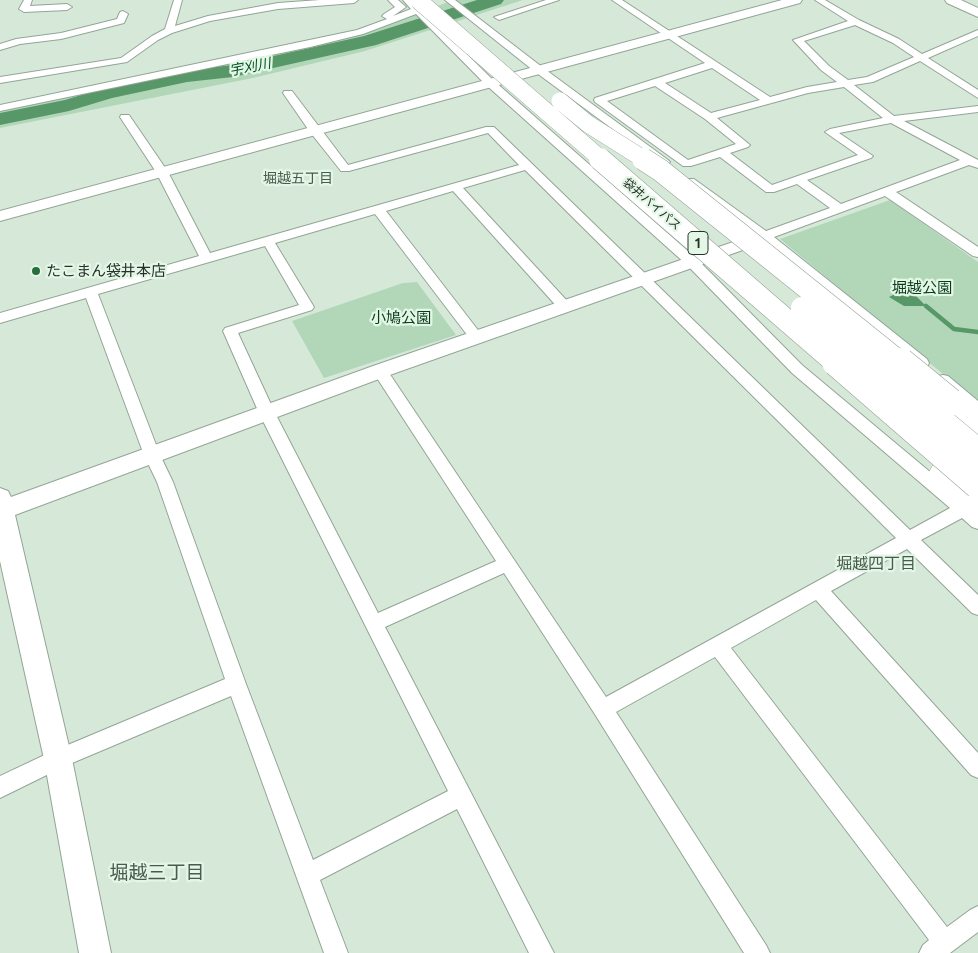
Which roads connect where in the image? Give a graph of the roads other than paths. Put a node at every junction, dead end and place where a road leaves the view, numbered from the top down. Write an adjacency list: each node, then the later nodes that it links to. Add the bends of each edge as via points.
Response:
1 (28, 0): 13 (street, via 24,9)
2 (178, 0): 18 (street)
3 (354, 0): 12 (street)
4 (392, 0): 19 (street, via 400,7 361,28)
5 (406, 0): 11 (street)
6 (555, 0): 16 (street)
7 (616, 0): 20 (street)
8 (796, 0): 20 (street)
9 (819, 0): 17 (street)
10 (951, 0): 14 (street)
11 (434, 2): 19 (street); 25 (street, via 470,16); 26 (highway, 袋井バイパス / 1, bridge); 26 (street, via 434,28)
12 (272, 4): 18 (street)
13 (66, 7)
14 (978, 13)
15 (123, 14): 22 (street, via 120,21 61,36 19,41)
16 (499, 17)
17 (856, 22): 23 (street); 29 (street, via 798,40)
18 (169, 31): 27 (street, via 124,60)
19 (360, 32): 33 (street)
20 (667, 34): 24 (street); 25 (street)
21 (978, 34): 23 (street)
22 (0, 48)
23 (921, 56): 29 (street, via 868,80); 31 (street)
24 (712, 64): 28 (street); 32 (street)
25 (538, 69): 26 (street); 49 (street)
26 (497, 71): 38 (street); 53 (street); 62 (highway, bridge, via 543,87 588,124 660,170); 63 (highway, 袋井バイパス / 1, bridge); 65 (highway, 袋井バイパス / 1, bridge); 67 (highway, bridge, via 638,205 890,426)
27 (0, 80)
28 (656, 82): 36 (street); 39 (street, via 599,100 687,164)
29 (846, 84): 32 (street); 37 (street)
30 (288, 93): 38 (street)
31 (978, 95)
32 (768, 100): 36 (street)
33 (0, 108)
34 (978, 109): 37 (street)
35 (125, 117): 42 (street)
36 (709, 117): 39 (street, via 744,145)
37 (892, 119): 40 (street); 43 (street, via 830,132 867,156)
38 (314, 130): 41 (street, via 345,168 490,129); 42 (street)
39 (722, 153): 43 (street, via 770,189)
40 (975, 164): 45 (street)
41 (527, 166): 44 (street); 54 (street)
42 (162, 172): 48 (street); 52 (street)
43 (799, 180): 47 (street)
44 (456, 187): 46 (street); 56 (street)
45 (888, 192): 47 (street); 51 (street)
46 (378, 209): 50 (street); 58 (street)
47 (840, 210): 49 (street)
48 (0, 216)
49 (765, 236): 53 (street); 60 (street)
50 (268, 241): 52 (street); 61 (street, via 307,307 230,331)
51 (978, 253)
52 (207, 259): 55 (street)
53 (692, 262): 54 (street); 67 (street, via 798,369)
54 (642, 280): 56 (street); 69 (street)
55 (91, 292): 57 (street); 64 (street)
56 (565, 307): 58 (street)
57 (0, 318)
58 (476, 337): 59 (street)
59 (380, 371): 61 (street); 70 (street)
60 (978, 409)
61 (267, 413): 64 (street); 73 (street)
62 (978, 424)
63 (978, 453)
64 (152, 455): 66 (street); 75 (street, via 166,482)
65 (978, 484)
66 (1, 503): 77 (street)
67 (971, 506): 68 (street); 69 (street)
68 (978, 522)
69 (908, 540): 71 (street); 72 (street)
70 (507, 564): 73 (street); 76 (street)
71 (818, 590): 74 (street); 78 (street)
72 (978, 607)
73 (374, 623): 80 (street)
74 (718, 646): 76 (street); 83 (street)
75 (236, 684): 77 (street); 81 (street)
76 (603, 709): 87 (street)
77 (58, 759): 79 (street); 84 (street)
78 (978, 768)
79 (0, 787)
80 (462, 795): 81 (street); 86 (street)
81 (307, 875): 85 (street)
82 (978, 918): 83 (street)
83 (938, 948)
84 (95, 953)
85 (336, 953)
86 (542, 953)
87 (758, 953)

